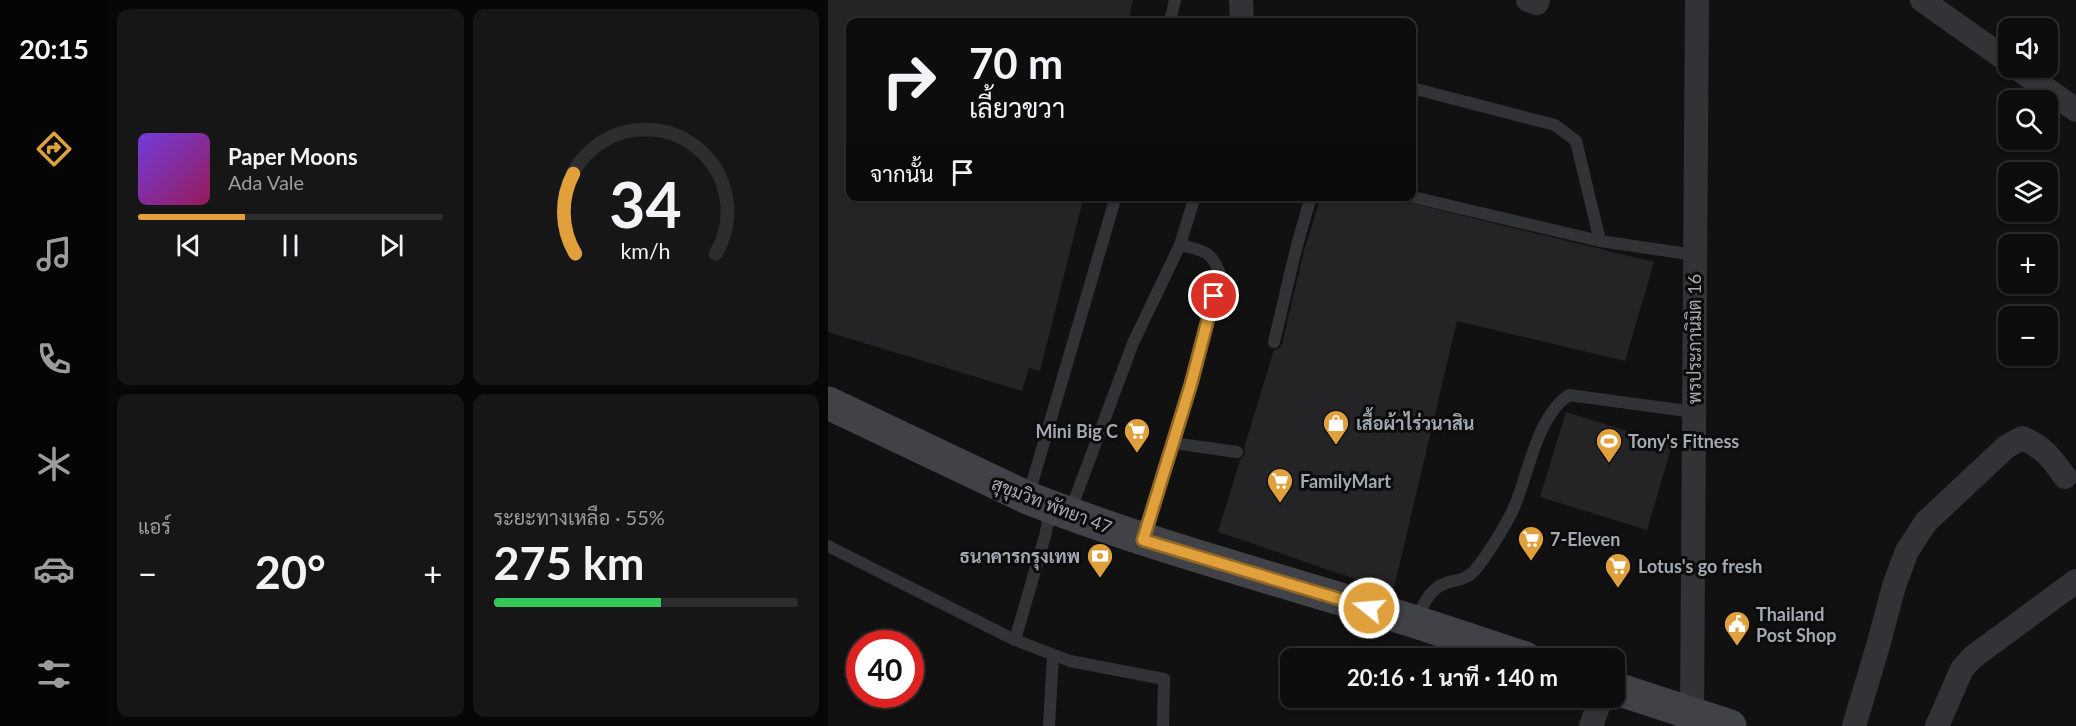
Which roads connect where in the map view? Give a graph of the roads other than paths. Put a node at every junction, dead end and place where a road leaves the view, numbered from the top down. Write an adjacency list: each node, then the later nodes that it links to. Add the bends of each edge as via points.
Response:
1 (1175, 0): 8 (lane)
2 (1241, 0): 9 (street)
3 (1528, 0): 4 (street)
4 (1538, 0)
5 (1697, 0): 20 (street, พรประภานิมิต 16)
6 (1922, 0): 7 (street)
7 (1951, 8): 10 (street)
8 (1171, 18)
9 (1242, 18)
10 (1998, 52)
11 (2032, 78): 13 (street)
12 (1416, 89): 18 (lane, via 1555,125 1576,141)
13 (2076, 110)
14 (1416, 198): 18 (lane)
15 (1115, 201): 27 (lane)
16 (1193, 201): 19 (lane)
17 (1310, 201): 21 (lane)
18 (1600, 241): 20 (lane)
19 (1180, 244): 24 (lane, via 1204,251 1215,260 1220,274); 27 (lane)
20 (1695, 255): 23 (street, พรประภานิมิต 16)
21 (1274, 342)
22 (828, 403): 27 (street, สุขุมวิท พัทยา 47)
23 (1694, 412): 31 (lane, via 1569,395 1559,402 1546,421 1512,513 1491,546 1468,576 1438,586); 37 (street, พรประภานิมิต 16)
24 (1173, 443): 25 (lane); 28 (lane)
25 (1237, 452)
26 (2065, 477): 42 (street, via 2047,453 2022,438 2006,447 1926,522 1907,551 1894,586)
27 (1049, 506): 28 (street, สุขุมวิท พัทยา 47); 32 (lane, via 1045,536)
28 (1143, 540): 31 (street, สุขุมวิท พัทยา 47)
29 (828, 546): 32 (lane)
30 (2076, 581): 43 (street, via 1973,657 1962,669)
31 (1414, 622): 33 (street, สุขุมวิท พัทยา 47)
32 (1015, 640): 34 (lane)
33 (1494, 648)
34 (1053, 655): 38 (lane); 39 (lane, via 1164,679)
35 (1625, 693): 37 (street)
36 (1597, 708): 40 (street)
37 (1689, 719): 41 (street)
38 (1049, 726)
39 (1163, 726)
40 (1591, 726)
41 (1730, 726)
42 (1854, 726)
43 (1937, 726)

